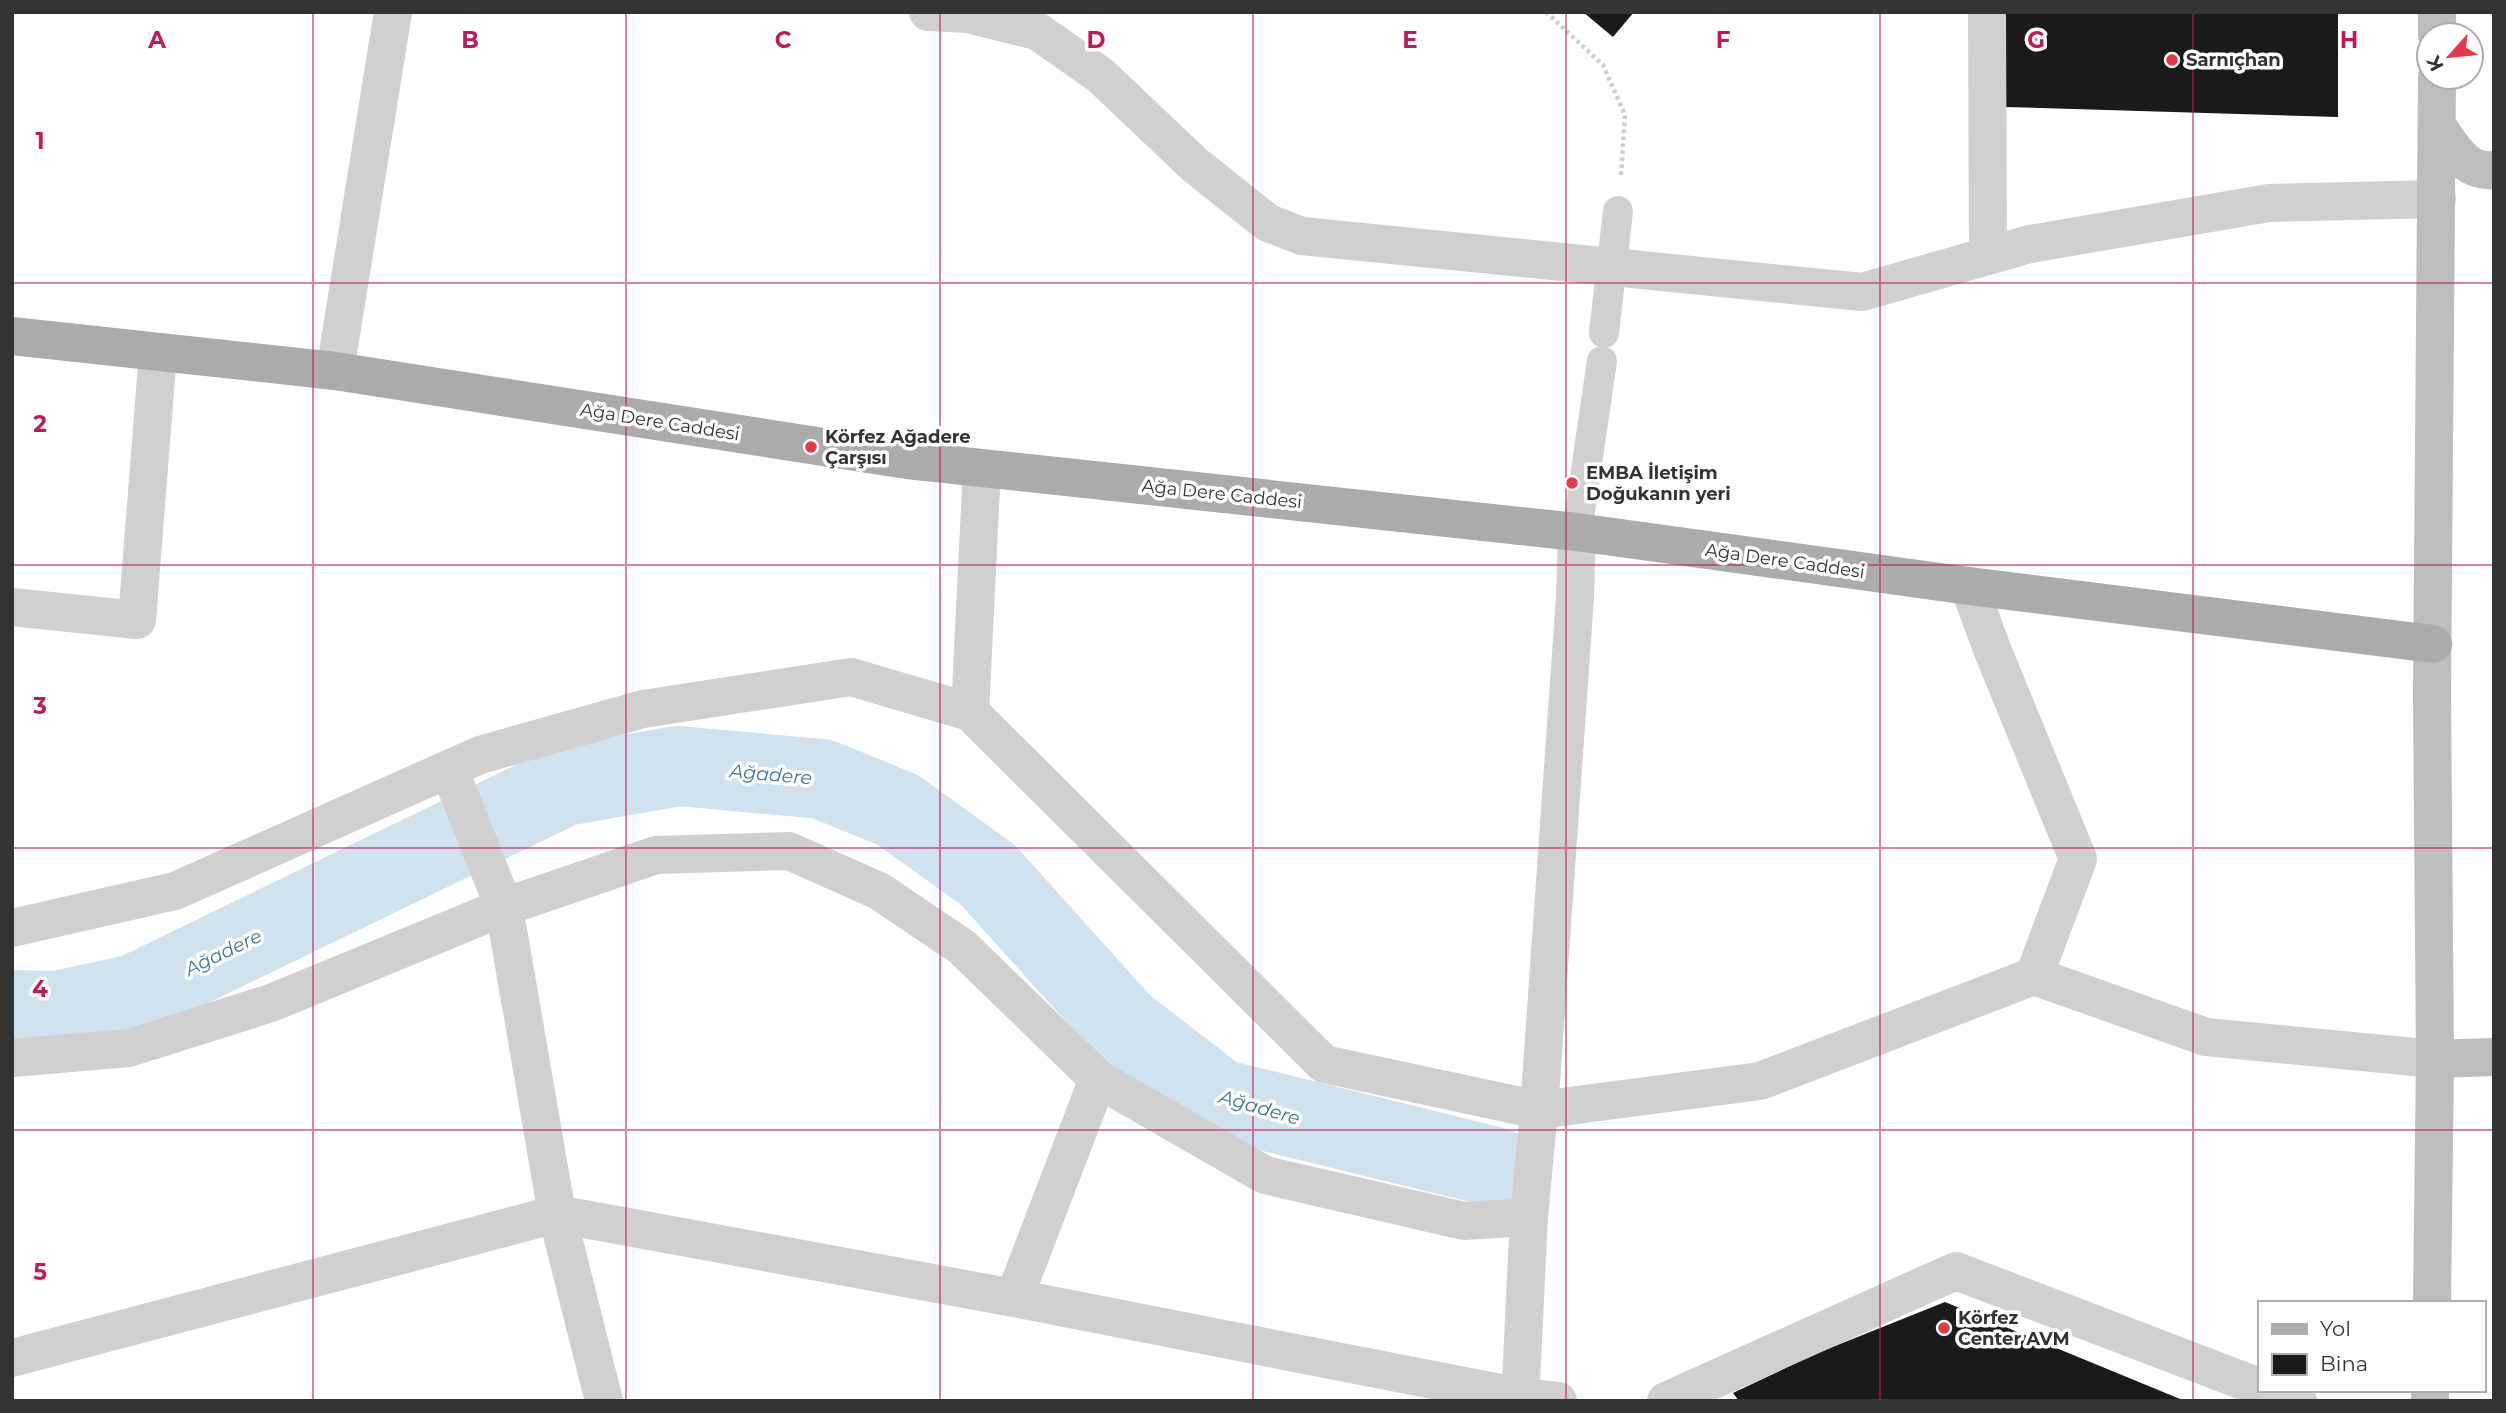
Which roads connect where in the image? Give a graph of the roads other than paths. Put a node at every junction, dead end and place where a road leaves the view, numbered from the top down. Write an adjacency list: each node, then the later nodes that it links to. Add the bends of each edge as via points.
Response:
1 (393, 12): 13 (street)
2 (928, 12): 10 (street, via 968,15 1037,31 1100,75 1195,165 1268,223 1302,236 1861,292)
3 (1987, 12): 10 (street)
4 (2437, 91): 5 (main road)
5 (2437, 126): 6 (main road, via 2464,162 2480,171); 8 (main road)
6 (2494, 170)
7 (2494, 192): 8 (main road)
8 (2437, 199): 10 (street, via 2269,203 2030,244); 18 (main road)
9 (1618, 211): 15 (street, bridge)
10 (1988, 256)
11 (12, 336): 12 (main road, Ağa Dere Caddesi)
12 (158, 352): 13 (main road, Ağa Dere Caddesi); 17 (street, via 137,620)
13 (335, 372): 14 (main road, Ağa Dere Caddesi)
14 (982, 468): 15 (main road, Ağa Dere Caddesi); 19 (street)
15 (1577, 532): 16 (main road, Ağa Dere Caddesi); 28 (street)
16 (1969, 586): 18 (main road, Ağa Dere Caddesi); 23 (street, via 2078,859)
17 (12, 607)
18 (2433, 644): 26 (main road)
19 (970, 712): 20 (street, via 851,677 643,709 480,755); 28 (street, via 1324,1064)
20 (450, 771): 21 (street); 22 (street, via 175,891)
21 (504, 905): 25 (street, via 271,1003 129,1048); 27 (street, via 656,855 789,850 878,891 962,947); 29 (street)
22 (12, 928)
23 (2034, 976): 26 (street, via 2206,1037); 28 (street, via 1760,1081)
24 (2494, 1057): 26 (main road)
25 (12, 1058)
26 (2435, 1059): 32 (main road)
27 (1098, 1079): 30 (street, via 1265,1175 1464,1222); 31 (street)
28 (1539, 1110): 30 (street)
29 (556, 1214): 31 (street); 33 (street); 37 (street)
30 (1529, 1217): 36 (street)
31 (1014, 1298): 36 (street)
32 (2431, 1301)
33 (12, 1358)
34 (2258, 1387): 39 (street, via 1956,1271)
35 (2274, 1392): 40 (street)
36 (1520, 1399): 38 (street)
37 (604, 1401)
38 (1558, 1401)
39 (1666, 1401)
40 (2298, 1401)

